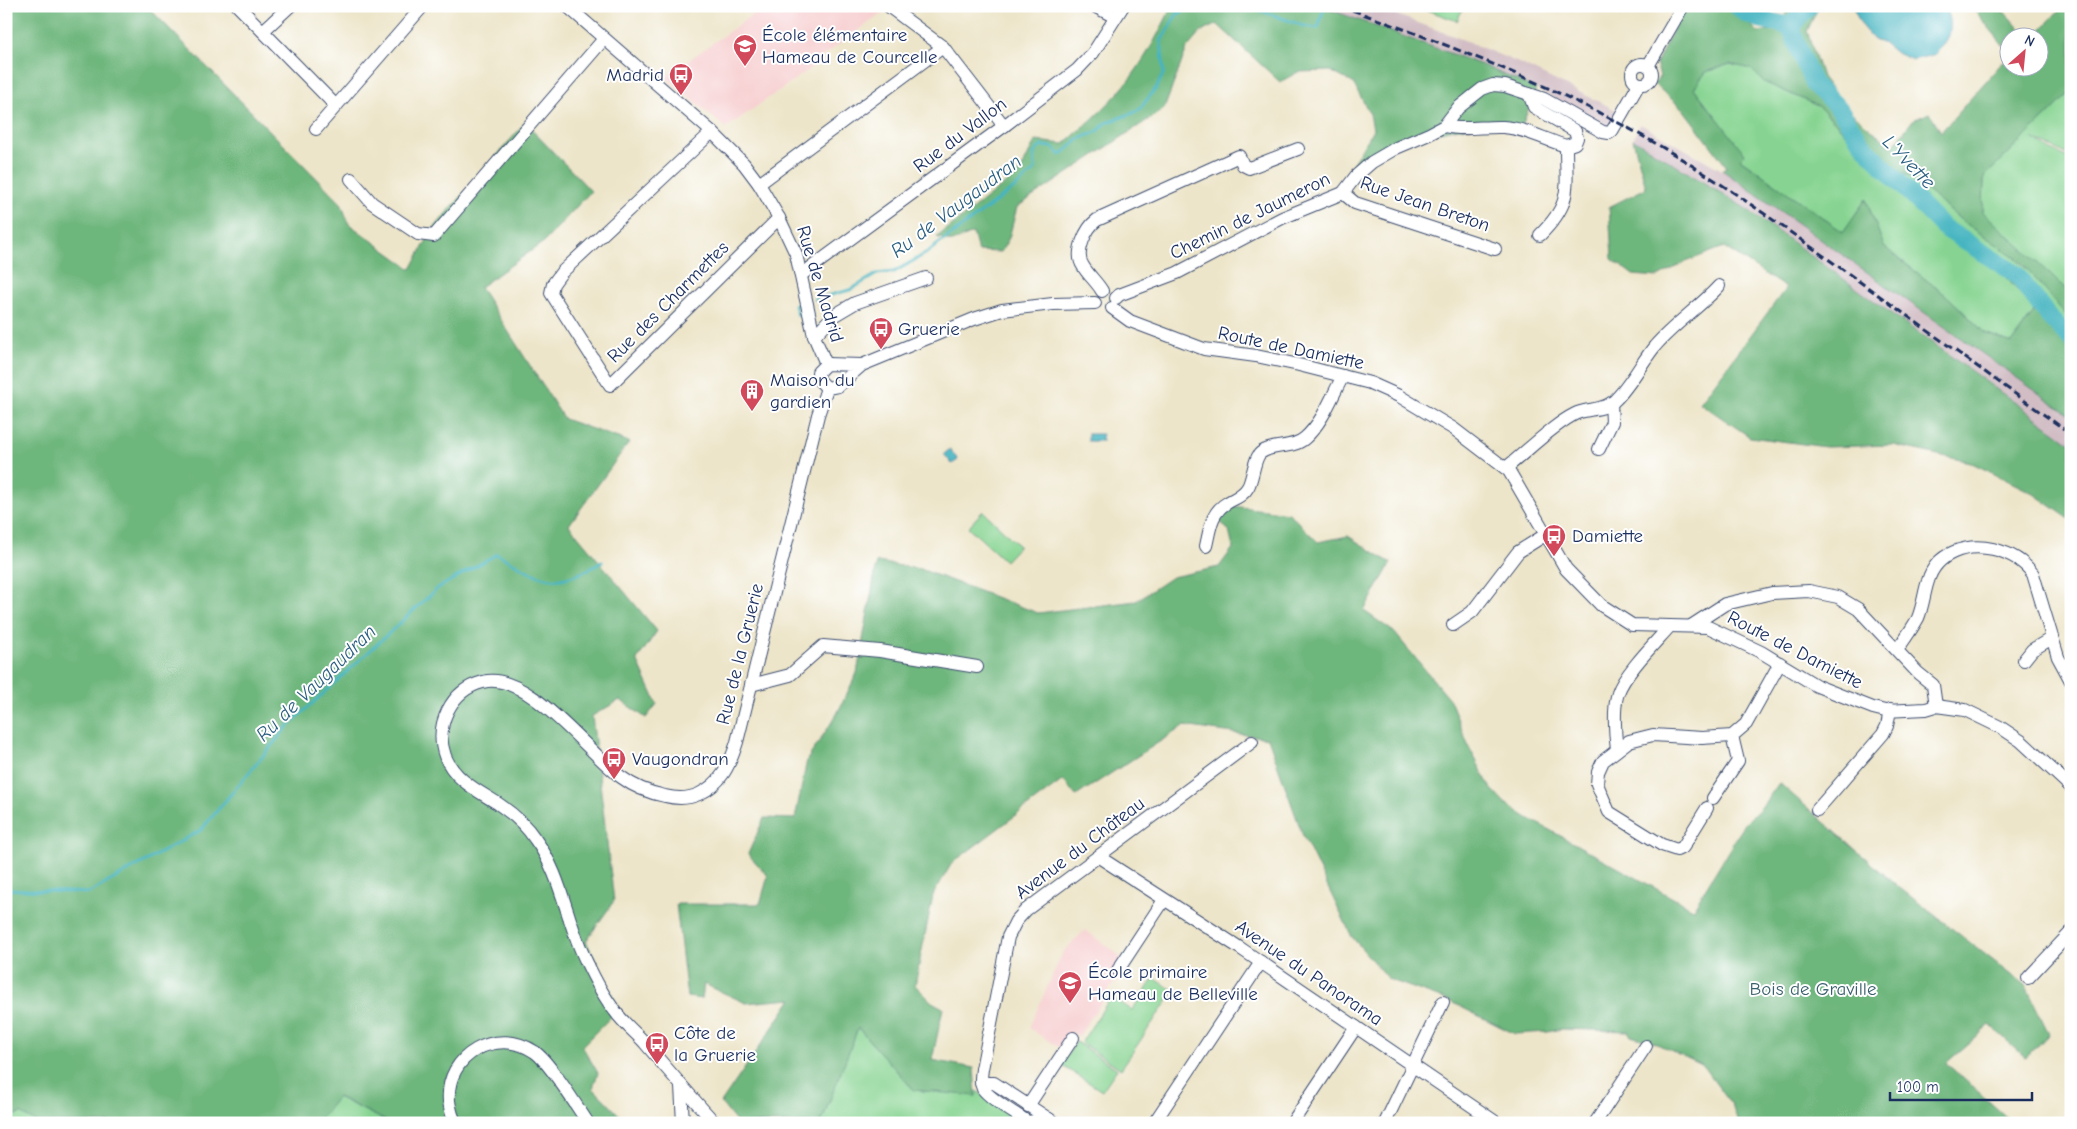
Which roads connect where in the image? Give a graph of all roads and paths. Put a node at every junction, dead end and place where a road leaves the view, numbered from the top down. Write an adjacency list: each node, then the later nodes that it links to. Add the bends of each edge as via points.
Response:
1 (238, 6): 9 (street)
2 (290, 6): 9 (street)
3 (424, 6): 13 (street)
4 (567, 6): 10 (street, Rue de Madrid)
5 (888, 6): 11 (street)
6 (1094, 6): 8 (street)
7 (1683, 6): 12 (street, Chemin de Jaumeron, via 1648,66 1652,71 1650,80 1639,84 1609,133 1544,98)
8 (1119, 12): 14 (street, Rue du Vallon, via 1093,53 1077,70)
9 (263, 31): 13 (street)
10 (603, 40): 17 (street, Rue de Madrid); 20 (street, via 434,236 418,234 372,203)
11 (943, 47): 14 (street); 21 (street)
12 (1529, 94): 15 (street, Chemin de Jaumeron, via 1505,86 1493,85 1482,89 1458,108); 18 (street, via 1534,107 1575,131 1576,143)
13 (336, 106): 16 (street)
14 (1004, 126): 26 (street, Rue du Vallon)
15 (1444, 126): 18 (street, Chemin de Jaumeron, via 1505,126); 22 (street, Chemin de Jaumeron, via 1372,162)
16 (316, 129)
17 (712, 132): 21 (street, Rue de Madrid, via 744,164); 23 (street, Rue des Charmettes, via 553,284 551,293 610,385)
18 (1566, 146): 24 (street, via 1566,198 1556,219)
19 (1298, 149): 29 (street, via 1249,168 1243,165 1239,156 1090,225 1080,259)
20 (351, 180)
21 (758, 184): 23 (street, Rue de Madrid)
22 (1343, 193): 25 (street, Rue Jean Breton, via 1355,203); 31 (street, Chemin de Jaumeron, via 1282,218 1176,273 1119,295)
23 (779, 218): 26 (street, Rue de Madrid, via 796,254)
24 (1540, 235)
25 (1495, 249)
26 (801, 275): 32 (street, Rue de Madrid)
27 (926, 278): 32 (street, via 855,303 833,316)
28 (1720, 286): 38 (street, via 1655,346)
29 (1102, 291): 30 (street, via 1097,294); 31 (street, via 1109,291)
30 (1095, 303): 31 (street, via 1102,311); 34 (street, via 1002,310)
31 (1114, 303): 35 (street, Route de Damiette, via 1130,320 1204,349 1256,356)
32 (814, 336): 33 (street, Rue de Madrid)
33 (831, 364): 34 (street); 36 (street, via 843,373); 37 (street, via 820,368 818,376 820,383)
34 (862, 365): 36 (street)
35 (1343, 376): 40 (street, Route de Damiette, via 1399,396 1454,429); 42 (street, via 1322,417 1306,438 1258,455 1243,495 1225,504 1212,518)
36 (841, 384): 37 (street)
37 (827, 388): 52 (street, Rue de la Gruerie)
38 (1611, 403): 39 (street, via 1612,422); 40 (street, via 1564,421)
39 (1599, 449)
40 (1506, 468): 41 (street, Route de Damiette)
41 (1545, 535): 43 (street, via 1518,552 1472,612); 44 (street, Route de Damiette, via 1566,569 1617,617 1632,625)
42 (1206, 546)
43 (1453, 625)
44 (1670, 626): 45 (street, Route de Damiette); 57 (street, via 1630,673 1617,694)
45 (1691, 626): 47 (street, via 1725,604 1772,593 1809,591 1838,596 1858,609); 49 (street, Route de Damiette, via 1723,633)
46 (2052, 638): 47 (street, via 2033,574 2025,563 2005,552 1972,548 1950,553 1938,562 1928,579 1918,618); 48 (street, via 2032,650); 51 (street)
47 (1898, 650): 53 (street, via 1933,685)
48 (2024, 660)
49 (1780, 663): 54 (street, Route de Damiette, via 1817,686 1861,704); 55 (street, via 1746,724)
50 (977, 666): 52 (street, via 823,646 790,675)
51 (2071, 681)
52 (751, 685): 72 (street, Rue de la Gruerie, via 732,759 714,786 692,798 653,794 623,778 546,707 505,682 483,682 459,695 450,705 442,727 445,754 457,775 513,814 535,838 553,868 573,932 602,992 615,1012)
53 (1936, 706): 54 (street, Route de Damiette); 58 (street, Route de Damiette, via 1965,710 2000,727 2021,741)
54 (1890, 710): 59 (street, via 1883,734)
55 (1732, 736): 57 (street, via 1653,735 1628,741); 57 (street, via 1738,761 1683,847 1677,850 1662,845 1609,812 1596,784 1603,761)
56 (1252, 742): 60 (street, Avenue du Château)
57 (1617, 750)
58 (2071, 787)
59 (1817, 810)
60 (1099, 857): 61 (street, Avenue du Panorama); 71 (street, Avenue du Château, via 1026,910 1016,921 1008,937)
61 (1164, 900): 63 (street, Avenue du Panorama); 64 (street)
62 (2071, 932): 65 (street)
63 (1260, 962): 67 (street, Avenue du Panorama); 79 (street)
64 (1118, 970)
65 (2028, 978)
66 (1443, 1002): 70 (street)
67 (1356, 1027): 70 (street, Avenue du Panorama); 80 (street)
68 (1074, 1038): 73 (street)
69 (1646, 1046): 83 (street)
70 (1412, 1066): 81 (street); 82 (street, Avenue du Panorama)
71 (981, 1083): 73 (street, via 994,1083); 74 (street, via 989,1095 1028,1122)
72 (681, 1086): 77 (street); 78 (street, Rue de la Gruerie)
73 (1028, 1106): 74 (street)
74 (1051, 1121)
75 (456, 1123): 76 (street, via 448,1091 457,1066 464,1056 477,1048 503,1043 526,1047 542,1058)
76 (588, 1123)
77 (683, 1123)
78 (716, 1123)
79 (1154, 1123)
80 (1292, 1123)
81 (1386, 1123)
82 (1497, 1123)
83 (1595, 1123)

